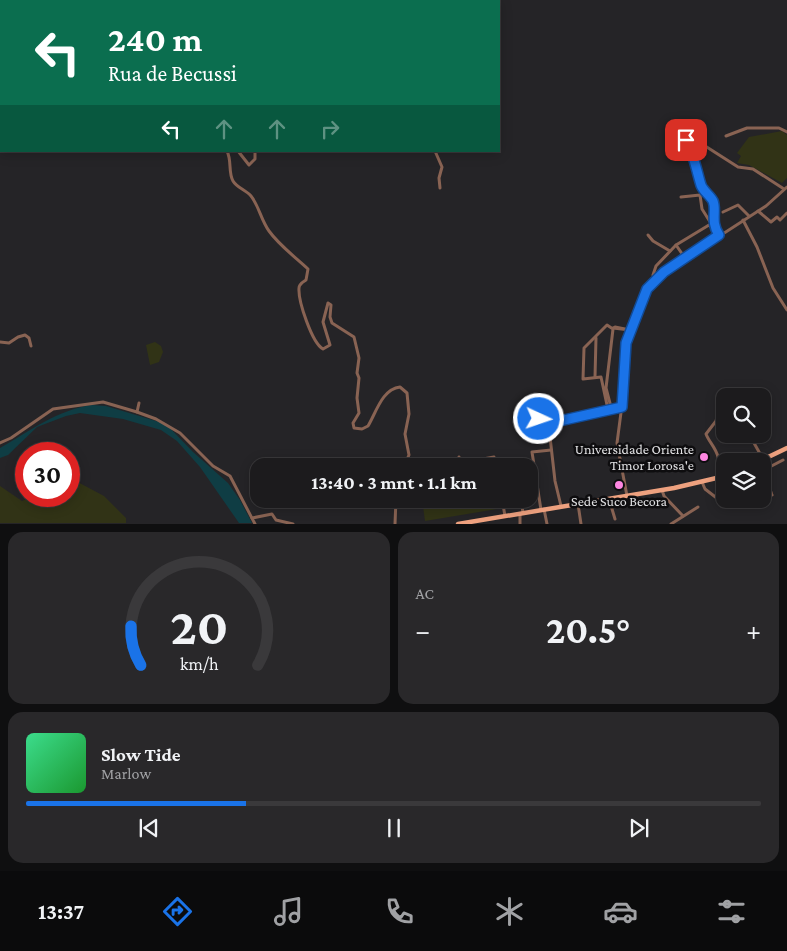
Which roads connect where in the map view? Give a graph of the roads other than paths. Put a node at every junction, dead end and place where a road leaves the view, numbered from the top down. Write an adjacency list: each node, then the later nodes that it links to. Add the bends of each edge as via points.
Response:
1 (787, 132): 3 (street, via 779,128 748,128)
2 (680, 134): 17 (street, via 688,142 695,158 701,186 714,202)
3 (726, 136)
4 (702, 144): 10 (street, via 738,167 753,169)
5 (227, 152): 41 (street, via 234,182 248,192 272,235 308,269 306,280 299,289 303,311 316,342 324,349 330,345 323,322 328,303 331,305 332,323 354,337 360,384 357,398 359,413 353,423 354,428 368,426 378,405 394,389 400,387 407,393)
6 (239, 152): 7 (street, via 249,165 255,159)
7 (255, 152)
8 (435, 152): 9 (street, via 442,167)
9 (440, 188)
10 (786, 188): 12 (street)
11 (681, 196): 17 (street, via 700,195 702,209)
12 (758, 211): 14 (street, via 771,222 777,217 780,220); 15 (street)
13 (723, 212): 15 (street, via 738,205)
14 (787, 213)
15 (749, 216): 16 (street)
16 (743, 220): 19 (street); 24 (street, via 773,288)
17 (714, 227): 19 (street); 20 (street, via 708,225)
18 (648, 235): 21 (street)
19 (719, 235): 22 (street)
20 (676, 245): 21 (street); 22 (street)
21 (670, 251): 23 (street)
22 (685, 258): 30 (street, via 658,276 640,304 626,343)
23 (653, 275)
24 (787, 310)
25 (596, 337): 28 (street); 28 (street, via 584,348 583,379); 31 (street, via 607,324 613,328 606,388)
26 (0, 342): 27 (street, via 10,343 25,335 30,338)
27 (31, 346)
28 (596, 377): 31 (street, via 601,376 607,406)
29 (139, 403): 32 (street)
30 (622, 407): 31 (street); 47 (street, via 617,443)
31 (612, 411): 37 (street, via 555,422 540,418 549,428)
32 (137, 412): 34 (street, via 103,402 53,409); 60 (street, via 180,432 218,470 230,476)
33 (716, 421): 38 (street, via 706,434)
34 (0, 443)
35 (754, 443): 39 (street)
36 (787, 448): 40 (main road)
37 (551, 450): 51 (street); 56 (street, via 532,452)
38 (716, 453)
39 (758, 453)
40 (771, 456)
41 (408, 458)
42 (783, 460): 43 (street)
43 (771, 466)
44 (716, 478): 45 (main road)
45 (702, 482): 46 (main road); 48 (street)
46 (662, 490): 47 (main road); 59 (street)
47 (627, 496): 49 (main road)
48 (716, 498)
49 (609, 499): 50 (main road); 61 (street)
50 (578, 504): 51 (main road); 68 (street)
51 (561, 506): 56 (main road)
52 (698, 507): 59 (street)
53 (395, 508): 64 (street)
54 (504, 508): 58 (street)
55 (521, 508): 57 (street)
56 (543, 510): 57 (main road); 67 (street)
57 (521, 513): 58 (main road); 66 (street)
58 (505, 516): 65 (main road)
59 (683, 516): 69 (street)
60 (252, 518): 62 (street); 63 (street, via 272,514 276,520)
61 (615, 519)
62 (255, 524)
63 (293, 524)
64 (394, 524)
65 (458, 524)
66 (520, 524)
67 (547, 524)
68 (581, 524)
69 (671, 524)

